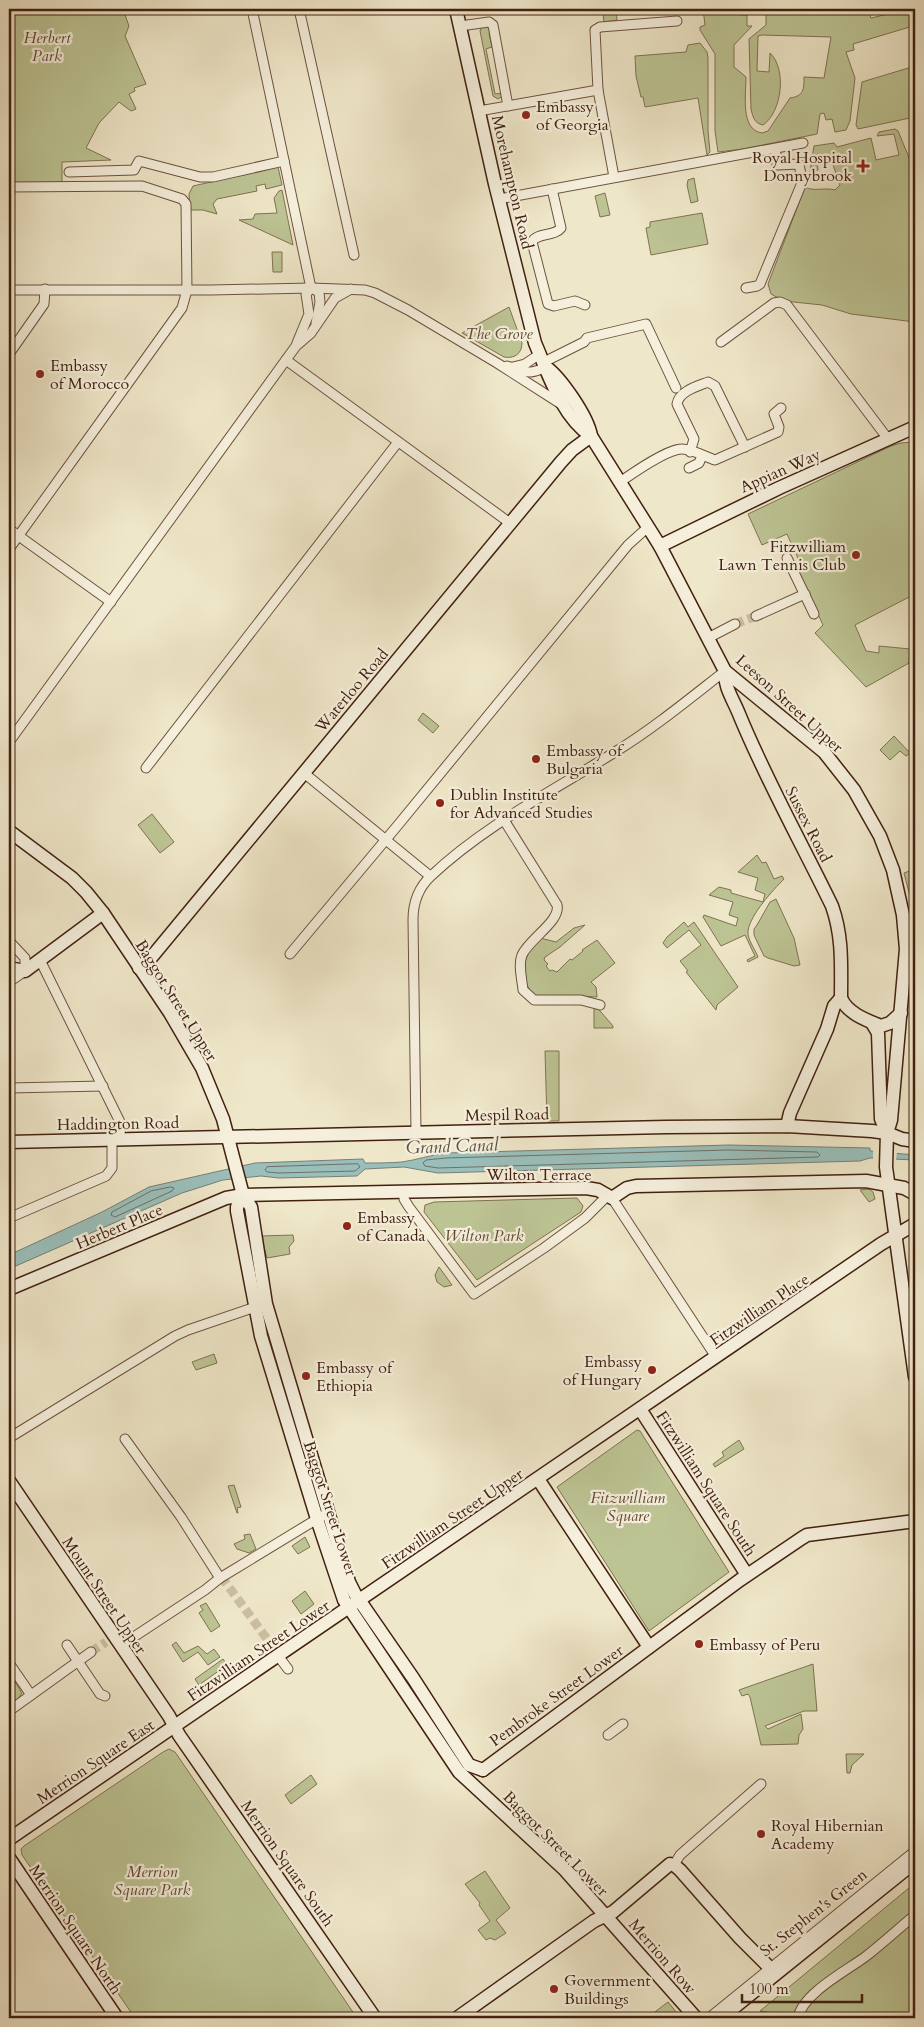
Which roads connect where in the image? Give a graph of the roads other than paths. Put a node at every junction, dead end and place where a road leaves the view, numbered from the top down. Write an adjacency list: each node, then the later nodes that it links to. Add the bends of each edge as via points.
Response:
1 (252, 9): 11 (street)
2 (299, 9): 17 (street)
3 (456, 9): 5 (main road, Morehampton Road)
4 (677, 20): 6 (street, via 595,30)
5 (460, 26): 7 (street, via 489,22 493,25); 8 (main road, Morehampton Road)
6 (598, 90): 7 (street); 13 (street)
7 (508, 106): 8 (street)
8 (480, 111): 16 (main road, Morehampton Road)
9 (803, 142): 13 (street)
10 (776, 154): 20 (street, via 777,165 799,164 802,182 760,284)
11 (284, 161): 12 (street, via 213,177 200,177 139,161 134,170); 18 (street)
12 (69, 172)
13 (614, 177): 15 (street)
14 (9, 187): 23 (street, via 142,186 182,199 186,204)
15 (552, 189): 16 (street); 24 (street, via 561,228 532,242 548,304 554,306 575,301)
16 (499, 199): 30 (main road, Morehampton Road, via 528,317)
17 (354, 255)
18 (311, 288): 19 (street); 23 (street); 25 (street, via 319,292); 27 (street, via 306,294 309,314)
19 (352, 288): 25 (street, via 335,298); 31 (street, via 382,296)
20 (746, 288)
21 (45, 289): 22 (street); 23 (street); 28 (street, via 44,304)
22 (9, 290)
23 (186, 290): 48 (street, via 182,308)
24 (584, 305)
25 (315, 327): 27 (street)
26 (721, 342): 38 (street, via 774,303 786,305)
27 (296, 346): 29 (street)
28 (9, 354)
29 (286, 360): 39 (street); 53 (street)
30 (543, 361): 32 (street); 32 (street, via 532,373); 33 (street, via 587,338 646,324); 34 (main road, Leeson Street Upper, via 549,381); 37 (main road, Leeson Street Upper, via 556,374 589,425)
31 (497, 363): 32 (street); 34 (street)
32 (513, 367)
33 (676, 388)
34 (565, 407): 37 (main road, Leeson Street Upper, via 581,430)
35 (781, 408): 40 (street, via 774,414 778,432)
36 (915, 427): 38 (main road, Appian Way)
37 (591, 436): 44 (main road, Leeson Street Upper); 45 (main road, Waterloo Road, via 569,454)
38 (888, 439): 49 (main road, Appian Way)
39 (398, 442): 45 (street); 62 (street)
40 (745, 447): 41 (street, via 715,386 708,382 678,399 694,439); 42 (street, via 715,460)
41 (690, 452): 42 (street); 44 (street, via 676,450)
42 (702, 456): 43 (street, via 699,463)
43 (689, 468)
44 (620, 482): 46 (main road, Leeson Street Upper)
45 (510, 523): 63 (main road, Waterloo Road)
46 (648, 527): 49 (main road, Leeson Street Upper); 66 (street, via 628,545)
47 (9, 529): 48 (street)
48 (18, 536): 50 (street); 53 (street)
49 (660, 546): 57 (main road, Leeson Street Upper)
50 (9, 549)
51 (788, 558): 52 (street)
52 (805, 594): 54 (street); 55 (street)
53 (111, 602): 61 (street)
54 (814, 614)
55 (756, 616)
56 (735, 624): 57 (street)
57 (708, 638): 58 (main road, Leeson Street Upper)
58 (725, 671): 59 (main road, Leeson Street Upper); 60 (main road, Sussex Road, via 726,686); 64 (street, via 650,729)
59 (753, 693): 60 (main road); 72 (main road, Leeson Street Upper, via 824,752 865,807 892,870)
60 (737, 708): 77 (main road, Sussex Road, via 784,812 832,906 840,937)
61 (9, 742)
62 (146, 768)
63 (304, 773): 66 (street); 74 (main road, Waterloo Road, via 150,959)
64 (504, 820): 67 (street); 78 (street, via 558,911 521,958 523,990 534,1000 590,1001)
65 (9, 831): 68 (main road, Baggot Street Upper, via 72,878)
66 (386, 840): 67 (street); 70 (street)
67 (430, 876): 86 (street, via 413,905)
68 (103, 913): 71 (main road); 74 (main road, Baggot Street Upper)
69 (9, 941): 75 (street, via 25,958)
70 (290, 954)
71 (43, 964): 75 (main road); 83 (street)
72 (910, 964): 80 (main road, Leeson Street Upper)
73 (9, 968): 75 (main road)
74 (139, 968): 87 (main road, Baggot Street Upper, via 199,1062)
75 (25, 971): 76 (street)
76 (9, 982)
77 (841, 998): 79 (main road); 82 (main road, via 834,1006)
78 (600, 1005)
79 (852, 1012): 81 (main road); 82 (main road, via 839,1016)
80 (901, 1013): 81 (main road, via 885,1025); 89 (main road, Leeson Street Upper)
81 (872, 1023): 89 (main road, via 878,1033 880,1120)
82 (827, 1029): 85 (main road, via 790,1112)
83 (102, 1086): 84 (street); 88 (street, via 122,1126)
84 (9, 1088)
85 (787, 1126): 86 (main road, Mespil Road); 89 (main road, Mespil Road)
86 (416, 1132): 87 (main road, Mespil Road)
87 (228, 1137): 88 (main road, Haddington Road); 93 (main road, Baggot Street Lower)
88 (115, 1139): 91 (main road, Haddington Road); 97 (street, via 112,1168 106,1176)
89 (887, 1139): 90 (main road, Mespil Road); 92 (main road)
90 (915, 1141)
91 (9, 1142)
92 (887, 1176): 95 (main road); 96 (main road, via 842,1182 636,1186); 99 (main road)
93 (242, 1190): 94 (main road, Wilton Terrace); 100 (main road, Herbert Place); 101 (main road, Baggot Street Lower, via 250,1207)
94 (404, 1193): 96 (main road, Wilton Terrace, via 586,1188); 96 (street, via 409,1207 474,1294 544,1248)
95 (915, 1194)
96 (610, 1197): 102 (street)
97 (9, 1218)
98 (915, 1224): 99 (main road, Fitzwilliam Place)
99 (896, 1235): 102 (main road, Fitzwilliam Place); 103 (main road)
100 (9, 1290)
101 (260, 1305): 105 (main road, Baggot Street Lower); 106 (main road, Baggot Street Lower, via 261,1336); 107 (street, via 175,1336)
102 (716, 1357): 104 (main road, Fitzwilliam Place)
103 (915, 1377)
104 (640, 1409): 109 (main road, Fitzwilliam Place); 114 (main road, Fitzwilliam Square South)
105 (300, 1420): 106 (main road); 111 (main road, Baggot Street Lower)
106 (288, 1425): 112 (main road, Baggot Street Lower)
107 (9, 1438)
108 (125, 1439): 115 (street)
109 (538, 1479): 116 (main road, Fitzwilliam Street Upper); 119 (main road)
110 (9, 1481): 117 (main road, Mount Street Upper)
111 (328, 1511): 112 (street); 116 (main road, Baggot Street Lower)
112 (317, 1519): 115 (street); 116 (main road, Baggot Street Lower, via 341,1592)
113 (915, 1521): 114 (main road, Pembroke Street Lower, via 807,1535)
114 (747, 1575): 119 (main road, Pembroke Street Lower)
115 (220, 1578): 117 (street, via 205,1590)
116 (355, 1604): 121 (main road, Fitzwilliam Street Lower); 131 (main road, Baggot Street Lower, via 469,1765); 133 (main road, Baggot Street Lower, via 450,1761)
117 (113, 1642): 129 (main road, Mount Street Upper)
118 (67, 1645): 122 (street)
119 (649, 1647): 131 (main road, Pembroke Street Lower)
120 (91, 1652): 122 (street)
121 (280, 1657): 124 (street); 129 (main road, Fitzwilliam Street Lower)
122 (78, 1661): 125 (street); 126 (street, via 100,1694)
123 (9, 1663): 125 (street)
124 (288, 1669)
125 (31, 1695): 127 (street)
126 (106, 1696)
127 (9, 1712)
128 (623, 1724): 130 (street)
129 (175, 1726): 134 (main road, Merrion Square East); 144 (main road, Merrion Square South)
130 (608, 1735)
131 (482, 1770): 133 (main road, Baggot Street Lower)
132 (761, 1784): 138 (street, via 680,1855)
133 (483, 1793): 141 (main road, Baggot Street Lower, via 564,1869)
134 (9, 1839)
135 (915, 1851): 142 (street, St. Stephen's Green)
136 (9, 1858): 139 (main road, Merrion Square North)
137 (915, 1862): 142 (main road, St. Stephen's Green)
138 (674, 1865): 141 (main road, via 668,1866); 142 (main road)
139 (14, 1877): 143 (main road, Merrion Square North)
140 (915, 1915): 150 (street, via 816,1993)
141 (606, 1916): 145 (main road, via 594,1921); 146 (main road, Merrion Row)
142 (772, 1972): 147 (street, St. Stephen's Green); 148 (main road, St. Stephen's Green); 149 (main road, St. Stephen's Green, via 760,1994)
143 (117, 2018)
144 (375, 2018)
145 (457, 2018)
146 (696, 2018)
147 (708, 2018)
148 (721, 2018)
149 (733, 2018)
150 (798, 2018)

